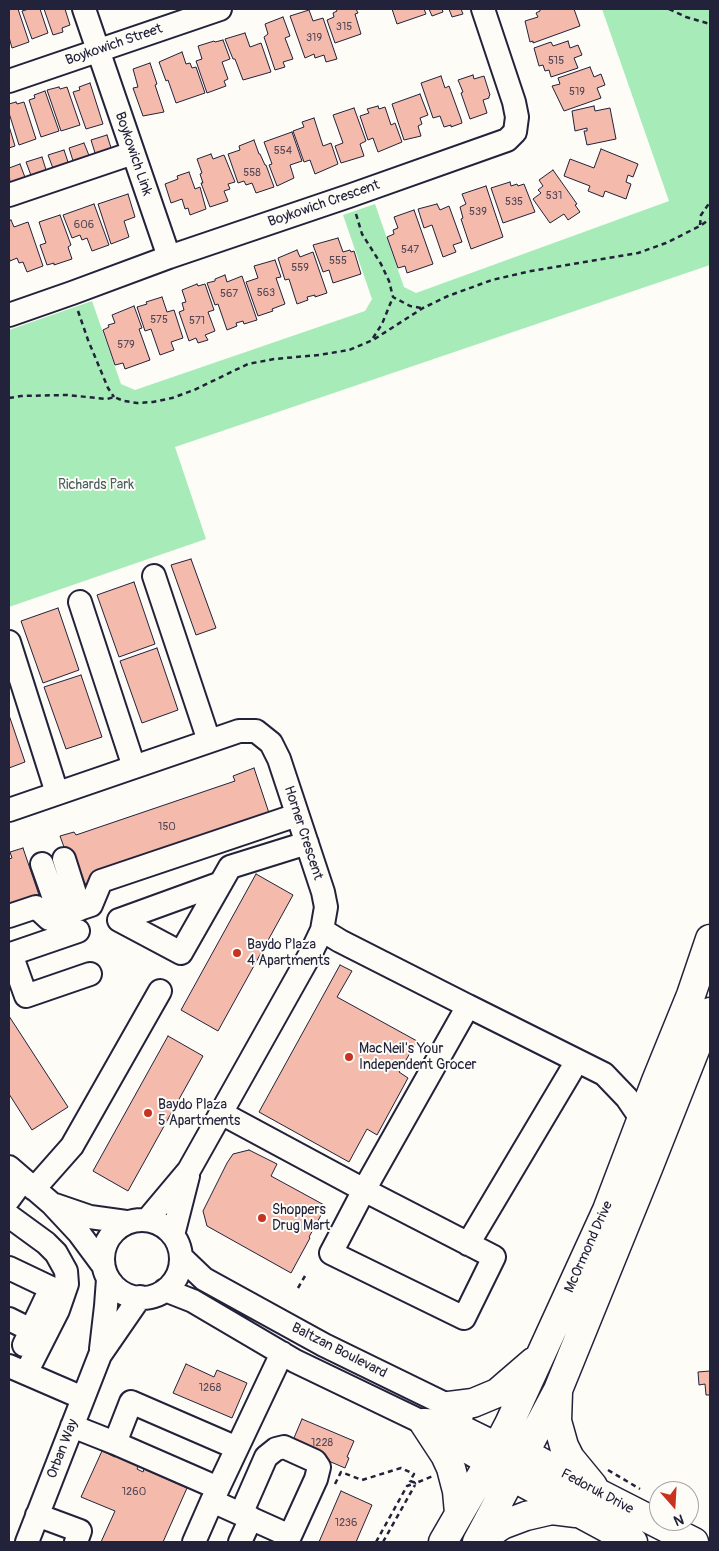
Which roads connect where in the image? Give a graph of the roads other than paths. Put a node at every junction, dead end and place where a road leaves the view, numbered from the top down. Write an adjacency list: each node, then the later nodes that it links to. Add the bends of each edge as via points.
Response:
1 (84, 9): 4 (street, Boykowich Link)
2 (220, 9): 4 (street, Boykowich Street)
3 (483, 9): 8 (street, Boykowich Crescent, via 517,118 515,132 506,140)
4 (98, 51): 5 (street, Boykowich Street); 6 (street, Boykowich Link)
5 (9, 82)
6 (133, 153): 7 (street); 8 (street, Boykowich Link)
7 (9, 195)
8 (169, 257): 9 (street, Boykowich Crescent)
9 (9, 315)
10 (154, 576): 13 (street)
11 (80, 602): 14 (street)
12 (9, 642): 15 (street)
13 (209, 740): 14 (street, Horner Crescent); 17 (street, Horner Crescent, via 239,730 256,731 271,743)
14 (134, 767): 15 (street, Horner Crescent)
15 (57, 793): 16 (street, Horner Crescent)
16 (9, 810)
17 (297, 815): 18 (street, Horner Crescent); 22 (street, via 101,881 91,905)
18 (307, 843): 21 (street, via 230,867); 24 (street, Horner Crescent, via 326,907)
19 (64, 858): 22 (street)
20 (42, 864): 22 (street)
21 (221, 883)
22 (70, 912): 23 (street, via 49,920 36,907)
23 (9, 916)
24 (322, 930): 30 (street); 33 (street, Horner Crescent)
25 (78, 931): 27 (street)
26 (710, 939): 34 (main road, McOrmond Drive)
27 (10, 954): 28 (street, via 26,996)
28 (90, 974)
29 (160, 991): 36 (street, via 72,1146)
30 (468, 1006): 32 (street); 37 (street)
31 (710, 1012): 55 (main road, McOrmond Drive)
32 (577, 1061): 34 (street, via 604,1074); 43 (street)
33 (221, 1113): 35 (street, Horner Crescent); 37 (street)
34 (642, 1120): 53 (main road, McOrmond Drive, via 607,1210)
35 (189, 1170): 41 (street, Horner Crescent); 42 (street, Horner Crescent)
36 (22, 1179): 38 (street); 39 (street)
37 (364, 1190): 43 (street); 43 (street, via 331,1253 464,1318 494,1257)
38 (9, 1199)
39 (52, 1204): 41 (street, via 90,1217); 46 (street, via 79,1233)
40 (9, 1216): 54 (street, via 56,1253 66,1271 67,1284 58,1310)
41 (136, 1221): 42 (street, via 165,1226); 46 (street, via 115,1229 107,1239 102,1251)
42 (173, 1235): 44 (street)
43 (468, 1244)
44 (181, 1257): 47 (street, via 180,1270); 57 (street, Baltzan Boulevard, via 204,1279 324,1345)
45 (9, 1268): 50 (street, via 50,1288)
46 (105, 1272): 48 (street, via 119,1291); 52 (street, Orban Way, via 106,1306)
47 (166, 1290): 48 (street, via 151,1297); 51 (street, Baltzan Boulevard, via 193,1301)
48 (140, 1297): 52 (street, Orban Way)
49 (9, 1319): 50 (street)
50 (31, 1330): 54 (street)
51 (282, 1353): 58 (street, Baltzan Boulevard); 61 (street)
52 (100, 1355): 56 (street, Orban Way)
53 (538, 1358): 57 (main road, via 497,1392 473,1403); 62 (main road, McOrmond Drive)
54 (16, 1369): 56 (street)
55 (558, 1390): 62 (main road, McOrmond Drive); 64 (main road, via 557,1421 564,1446)
56 (83, 1398): 59 (street, Orban Way)
57 (449, 1406): 62 (street, Baltzan Boulevard)
58 (424, 1424): 62 (main road, Fedoruk Drive, via 450,1424); 67 (main road, via 445,1455 458,1491)
59 (72, 1426): 60 (street); 65 (street, Orban Way)
60 (115, 1444): 61 (street, via 131,1402); 63 (street)
61 (237, 1448): 63 (street)
62 (504, 1456): 64 (main road, Fedoruk Drive); 67 (main road, McOrmond Drive); 73 (main road, McOrmond Drive)
63 (215, 1494): 66 (street); 71 (street)
64 (590, 1504): 73 (main road, via 539,1512 515,1520); 74 (main road, Fedoruk Drive); 75 (main road, Fedoruk Drive)
65 (38, 1515): 69 (street, Orban Way); 70 (street, via 80,1531)
66 (246, 1516): 68 (street); 68 (street, via 266,1457 276,1449 284,1447 315,1461 319,1467 316,1479); 72 (street)
67 (445, 1533)
68 (289, 1539)
69 (27, 1542)
70 (76, 1542)
71 (194, 1542)
72 (240, 1542)
73 (477, 1542)
74 (633, 1542)
75 (694, 1542)

